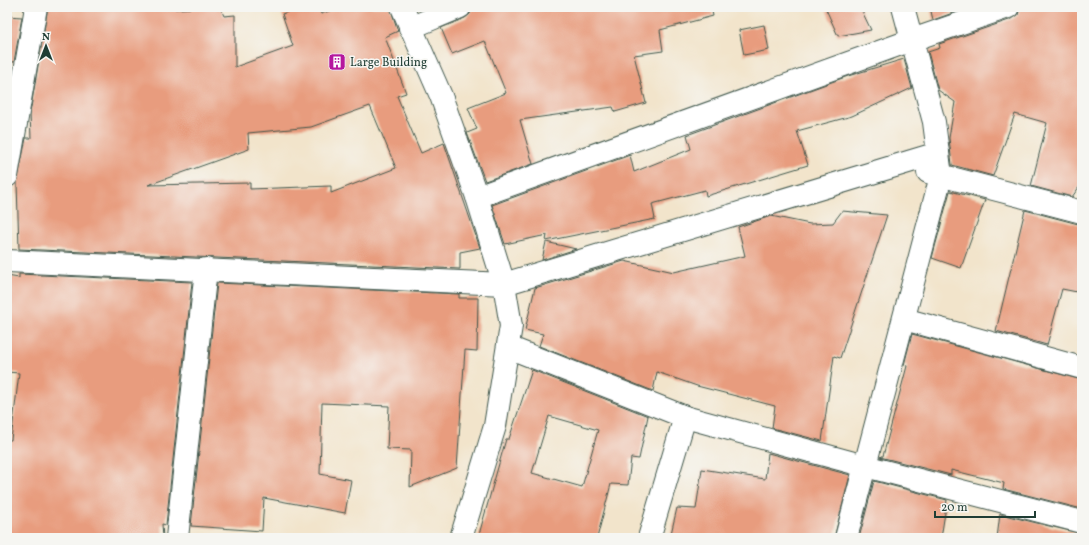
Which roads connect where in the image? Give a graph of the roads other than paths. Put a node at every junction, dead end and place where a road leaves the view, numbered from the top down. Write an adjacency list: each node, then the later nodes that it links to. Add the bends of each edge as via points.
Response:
1 (36, 7): 10 (street)
2 (402, 7): 6 (street)
3 (460, 7): 6 (street)
4 (903, 7): 7 (street)
5 (1008, 7): 7 (street)
6 (410, 28): 12 (street, via 441,96)
7 (912, 40): 8 (street, via 934,122); 12 (street)
8 (938, 153): 9 (street); 11 (street)
9 (905, 164): 11 (street); 16 (street)
10 (7, 176)
11 (941, 176): 13 (street); 17 (street)
12 (477, 197): 16 (street)
13 (1082, 212)
14 (7, 261): 15 (street)
15 (206, 269): 16 (street); 23 (street)
16 (504, 284): 18 (street, via 511,326)
17 (904, 319): 19 (street); 21 (street)
18 (508, 347): 20 (street); 24 (street, via 495,426)
19 (1082, 368)
20 (685, 416): 21 (street); 25 (street)
21 (865, 466): 22 (street); 26 (street)
22 (1082, 522)
23 (177, 538)
24 (461, 538)
25 (649, 538)
26 (846, 538)

